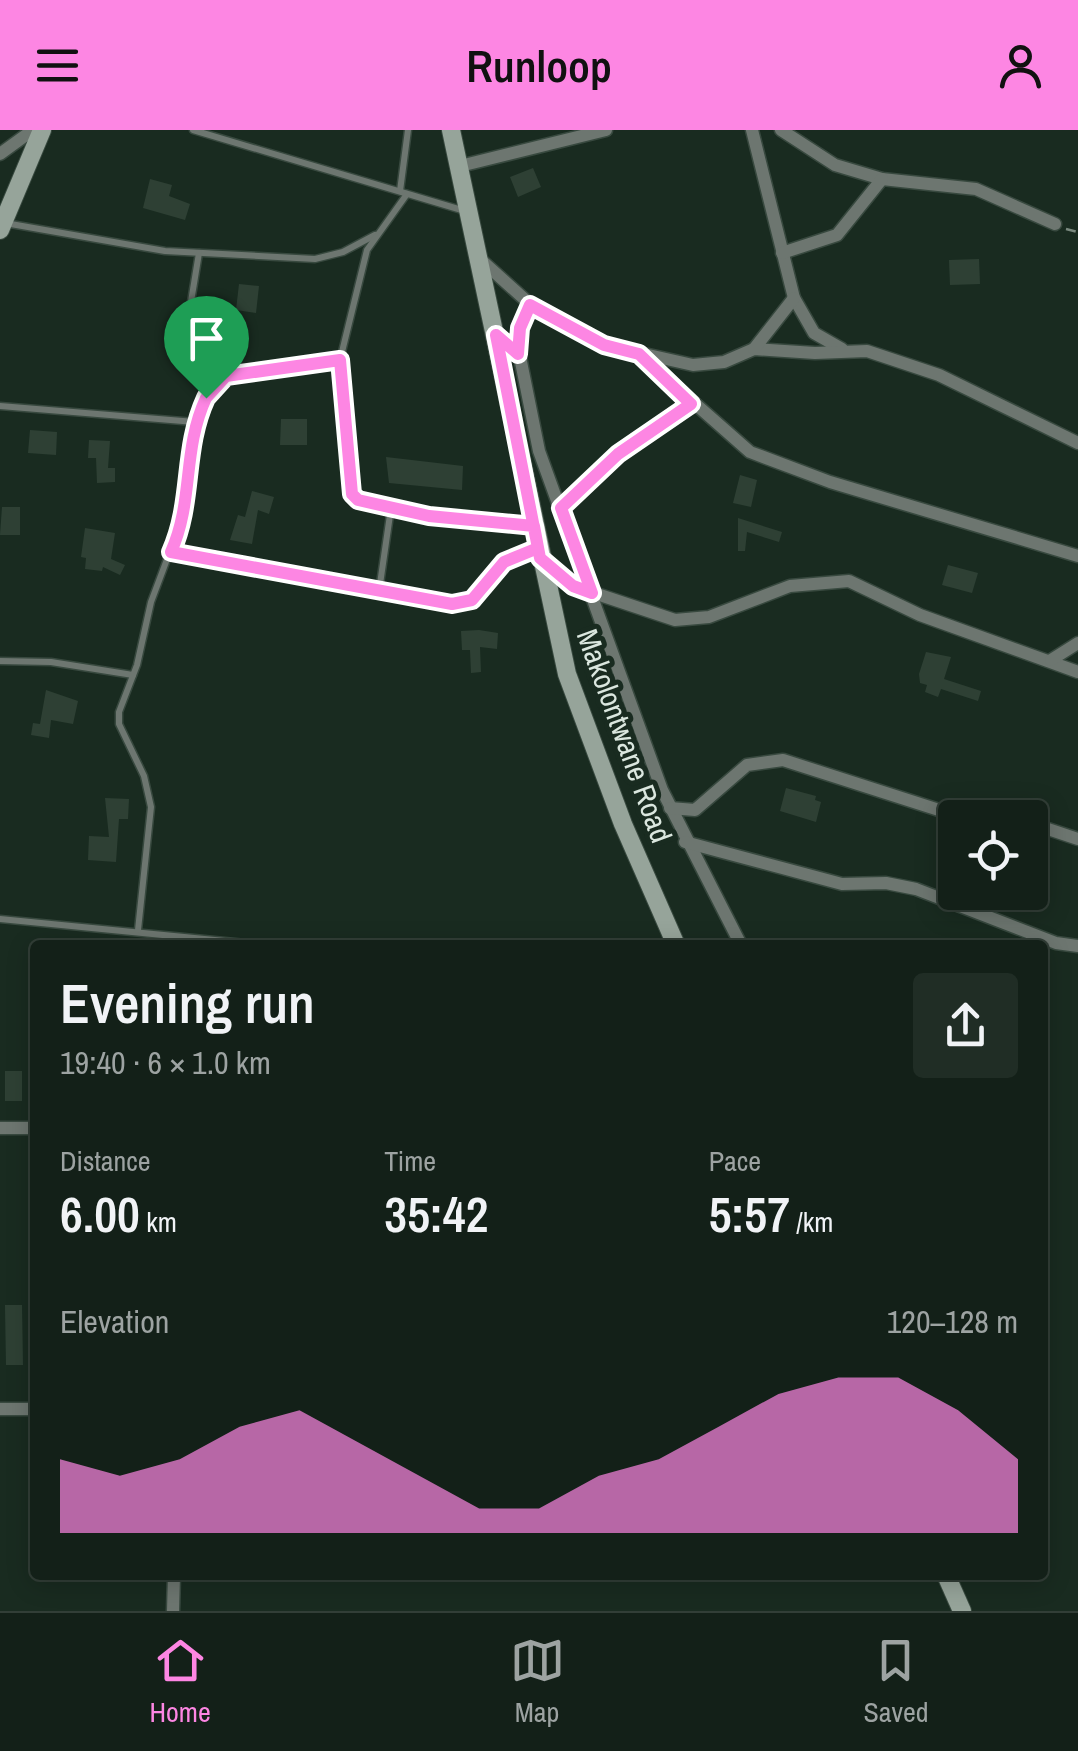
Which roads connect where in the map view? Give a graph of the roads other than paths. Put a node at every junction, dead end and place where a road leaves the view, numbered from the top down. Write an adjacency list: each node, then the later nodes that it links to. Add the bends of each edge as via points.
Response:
1 (34, 130): 10 (street)
2 (42, 130): 16 (main road)
3 (193, 130): 13 (lane)
4 (408, 130): 13 (lane)
5 (451, 130): 11 (main road, Makolontwane Road)
6 (606, 130): 9 (street)
7 (752, 130): 19 (street)
8 (781, 130): 12 (street, via 829,162)
9 (587, 132): 11 (street)
10 (0, 154)
11 (460, 166): 14 (main road, Makolontwane Road)
12 (882, 179): 15 (street, via 976,189); 19 (street, via 837,235)
13 (404, 193): 14 (lane); 17 (lane)
14 (471, 213): 20 (main road, Makolontwane Road)
15 (1056, 224)
16 (2, 226): 18 (lane)
17 (376, 234): 18 (lane, via 314,258); 28 (lane, via 357,277)
18 (199, 253): 29 (lane, via 188,332)
19 (782, 253): 21 (street)
20 (482, 260): 22 (street); 23 (main road, Makolontwane Road)
21 (794, 298): 24 (street); 25 (street, via 814,333)
22 (530, 305): 26 (street); 27 (street, via 592,340)
23 (496, 335): 26 (street); 36 (main road, Makolontwane Road)
24 (754, 349): 25 (street); 27 (street, via 710,364)
25 (844, 350): 33 (street, via 906,362)
26 (518, 354): 34 (street, via 535,438)
27 (639, 354): 30 (street)
28 (340, 360): 29 (lane, via 226,376); 38 (lane, via 349,485 358,500 391,508)
29 (206, 398): 32 (lane)
30 (691, 404): 34 (street, via 618,454); 37 (street, via 735,443 765,458)
31 (0, 406): 32 (lane)
32 (195, 422): 35 (lane, via 184,514)
33 (1078, 443)
34 (561, 508): 39 (street)
35 (171, 552): 38 (lane); 44 (lane)
36 (539, 553): 38 (lane, via 504,562 463,603); 39 (street, via 573,586); 53 (main road, Makolontwane Road, via 591,744)
37 (1078, 556)
38 (379, 592)
39 (592, 593): 41 (street, via 692,620 776,590 849,581 920,615); 45 (street)
40 (1078, 643): 41 (street)
41 (1051, 660): 43 (street)
42 (0, 661): 44 (lane)
43 (1078, 672)
44 (133, 675): 51 (lane, via 119,724 151,806)
45 (670, 808): 46 (street, via 695,810 747,764 782,760); 49 (street)
46 (938, 809)
47 (1048, 829): 48 (street)
48 (1078, 839)
49 (685, 842): 54 (street); 55 (street, via 842,884 916,889)
50 (0, 919): 51 (lane)
51 (138, 930): 52 (lane)
52 (223, 940)
53 (674, 940)
54 (738, 940)
55 (1078, 946)
56 (0, 1128): 57 (street)
57 (30, 1128)
58 (0, 1409): 59 (street)
59 (30, 1409)
60 (174, 1580): 62 (street)
61 (948, 1580): 63 (main road)
62 (173, 1611)
63 (962, 1611)

